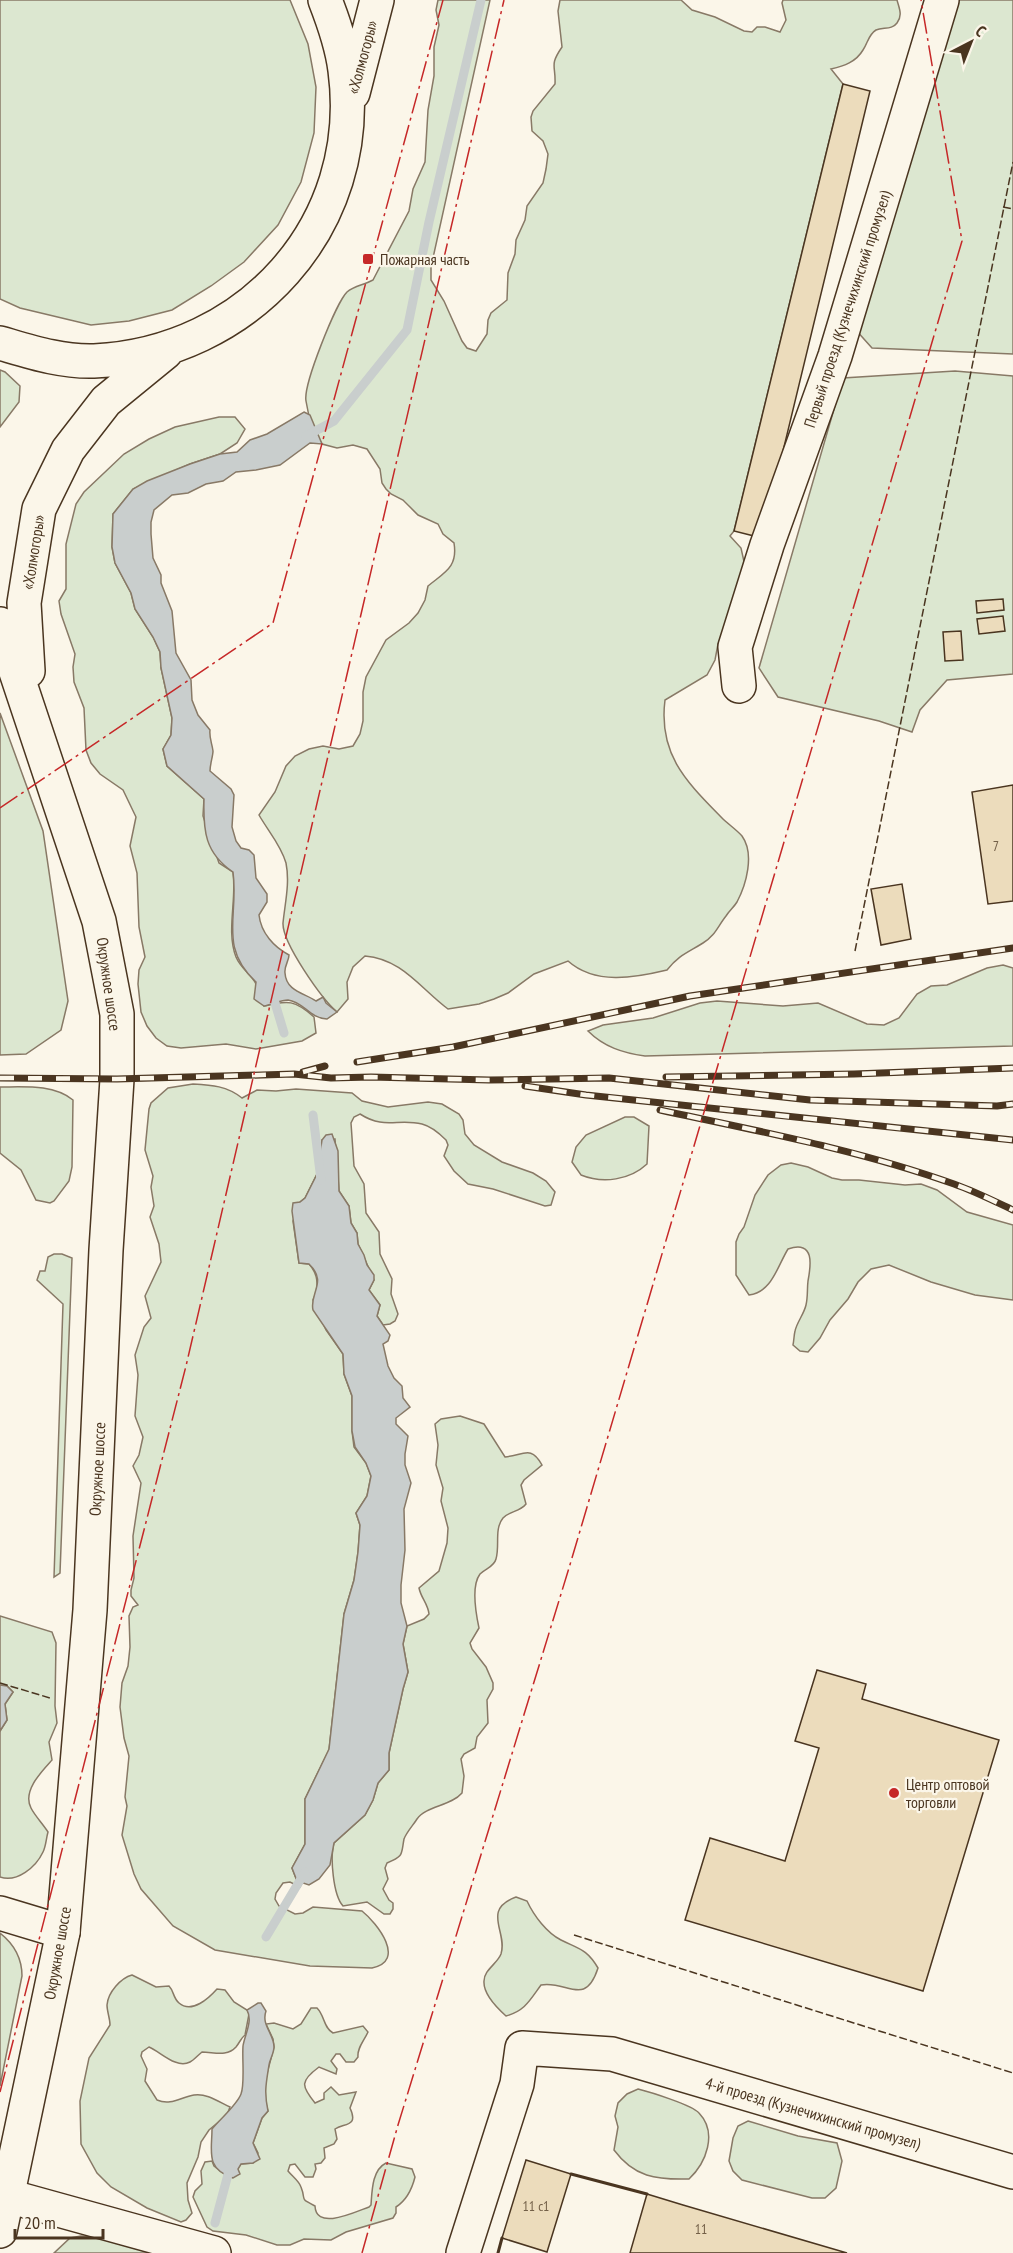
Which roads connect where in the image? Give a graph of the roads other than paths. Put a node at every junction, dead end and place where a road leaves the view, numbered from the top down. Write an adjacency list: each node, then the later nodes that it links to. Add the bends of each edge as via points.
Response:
1 (325, 0): 4 (main road, «Холмогоры», via 345,70)
2 (377, 0): 4 (main road, «Холмогоры»)
3 (942, 0): 8 (main road, Первый проезд (Кузнечихинский промузел), via 835,356 735,647)
4 (347, 115): 6 (main road, «Холмогоры», via 345,142 329,199 295,260 270,288 235,316)
5 (0, 343): 6 (main road, «Холмогоры», via 46,357 92,361)
6 (169, 349): 9 (main road, «Холмогоры», via 106,401 68,450 39,509 24,603)
7 (0, 624): 9 (main road)
8 (739, 686)
9 (31, 712): 11 (main road, Окружное шоссе, via 99,921 117,1014 90,1610)
10 (0, 1913): 11 (main road)
11 (63, 1932): 13 (main road, Окружное шоссе)
12 (1013, 2172): 16 (main road, 4-й проезд (Кузнечихинский промузел), via 612,2054 522,2048 517,2084)
13 (8, 2196): 14 (main road, Окружное шоссе); 15 (main road)
14 (0, 2231)
15 (214, 2253)
16 (463, 2253)

